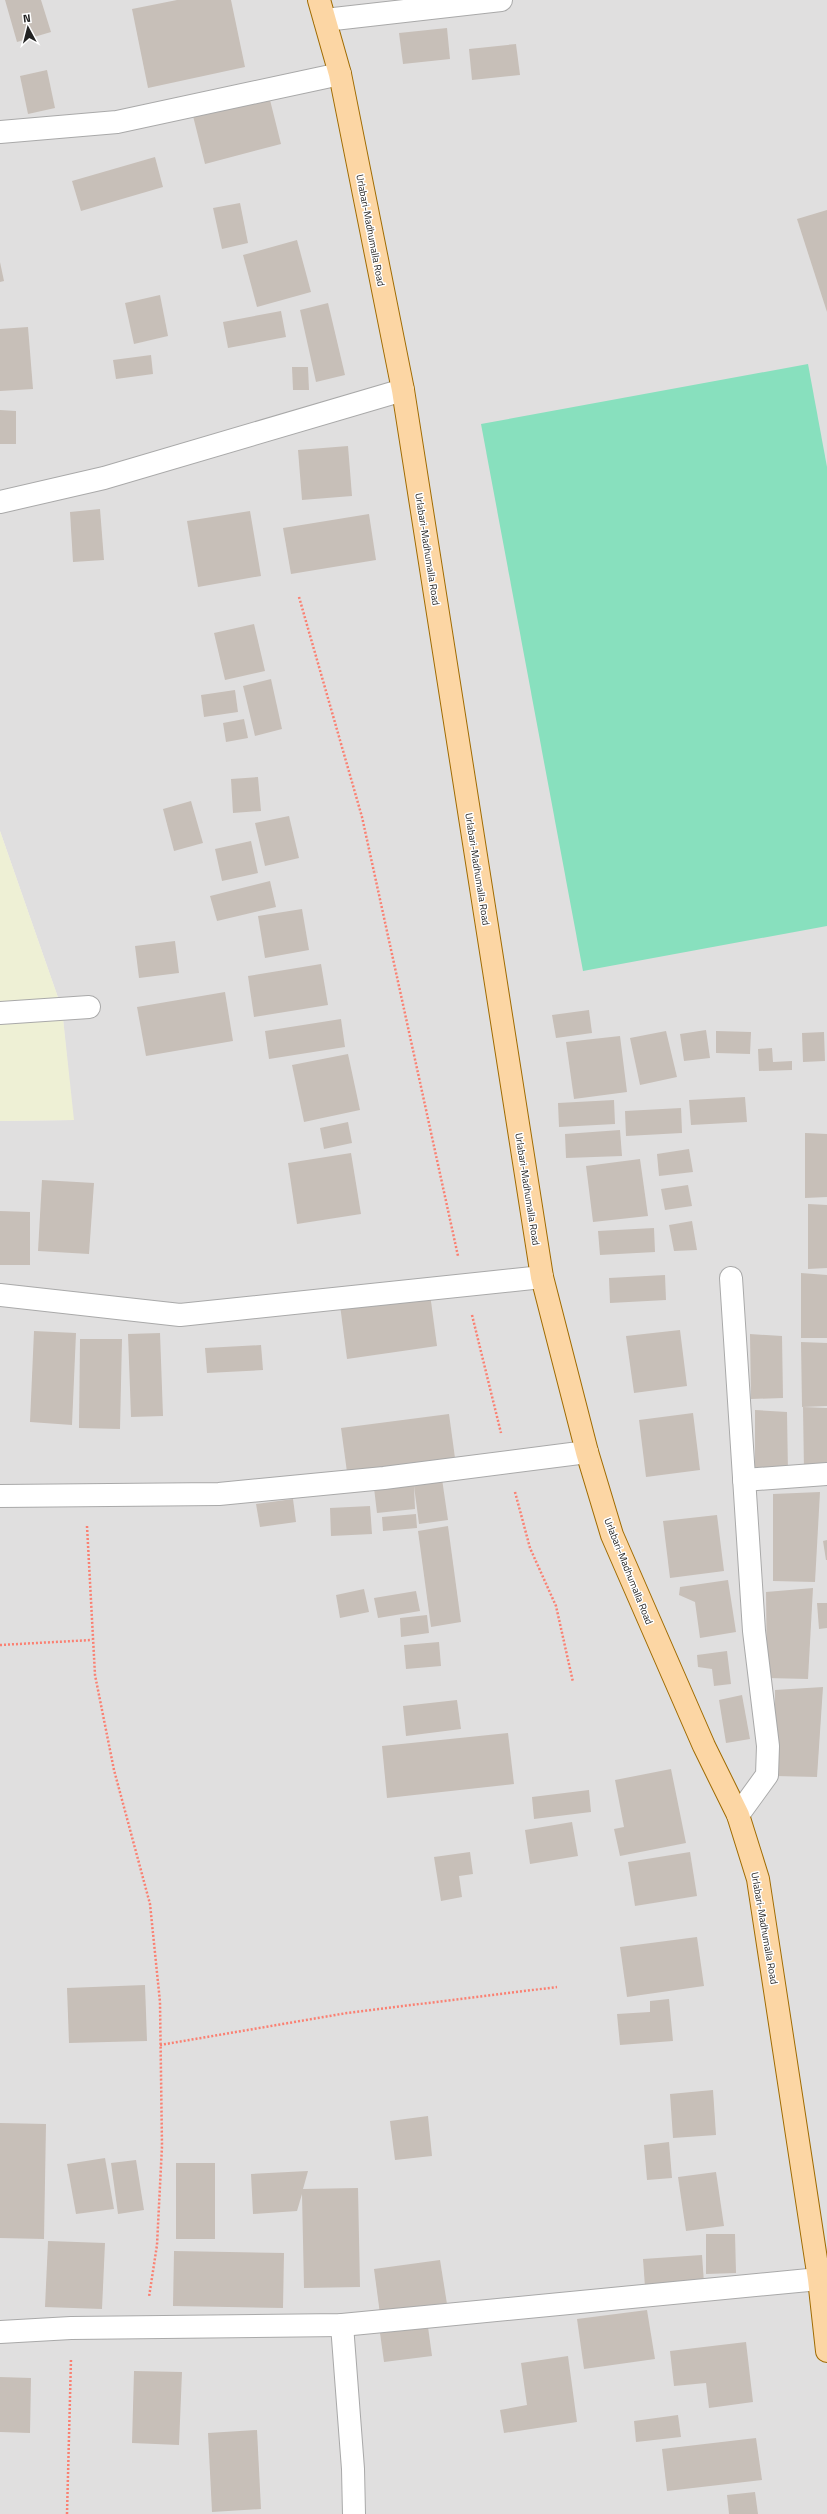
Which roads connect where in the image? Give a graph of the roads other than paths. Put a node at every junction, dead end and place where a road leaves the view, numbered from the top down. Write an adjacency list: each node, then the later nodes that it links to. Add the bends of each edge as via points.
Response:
1 (501, 0): 2 (street)
2 (322, 10): 3 (main road, Urlabari-Madhumalla Road)
3 (340, 74): 4 (street, via 117,122); 5 (main road, Urlabari-Madhumalla Road)
4 (0, 132)
5 (403, 390): 6 (street, via 104,478); 9 (main road, Urlabari-Madhumalla Road)
6 (0, 502)
7 (88, 1006): 8 (street)
8 (0, 1013)
9 (542, 1277): 11 (street, via 180,1315); 12 (main road, Urlabari-Madhumalla Road)
10 (731, 1278): 14 (street)
11 (0, 1295)
12 (586, 1452): 15 (street, via 384,1478 220,1494); 16 (main road, Urlabari-Madhumalla Road, via 612,1535 704,1746)
13 (827, 1474): 14 (street)
14 (744, 1480): 16 (street, via 754,1631 768,1746 767,1775)
15 (0, 1496)
16 (738, 1815): 17 (main road, Urlabari-Madhumalla Road, via 758,1879)
17 (819, 2279): 18 (street); 20 (main road, Urlabari-Madhumalla Road)
18 (342, 2325): 19 (street, via 71,2328); 21 (street)
19 (0, 2332)
20 (827, 2351)
21 (354, 2514)

